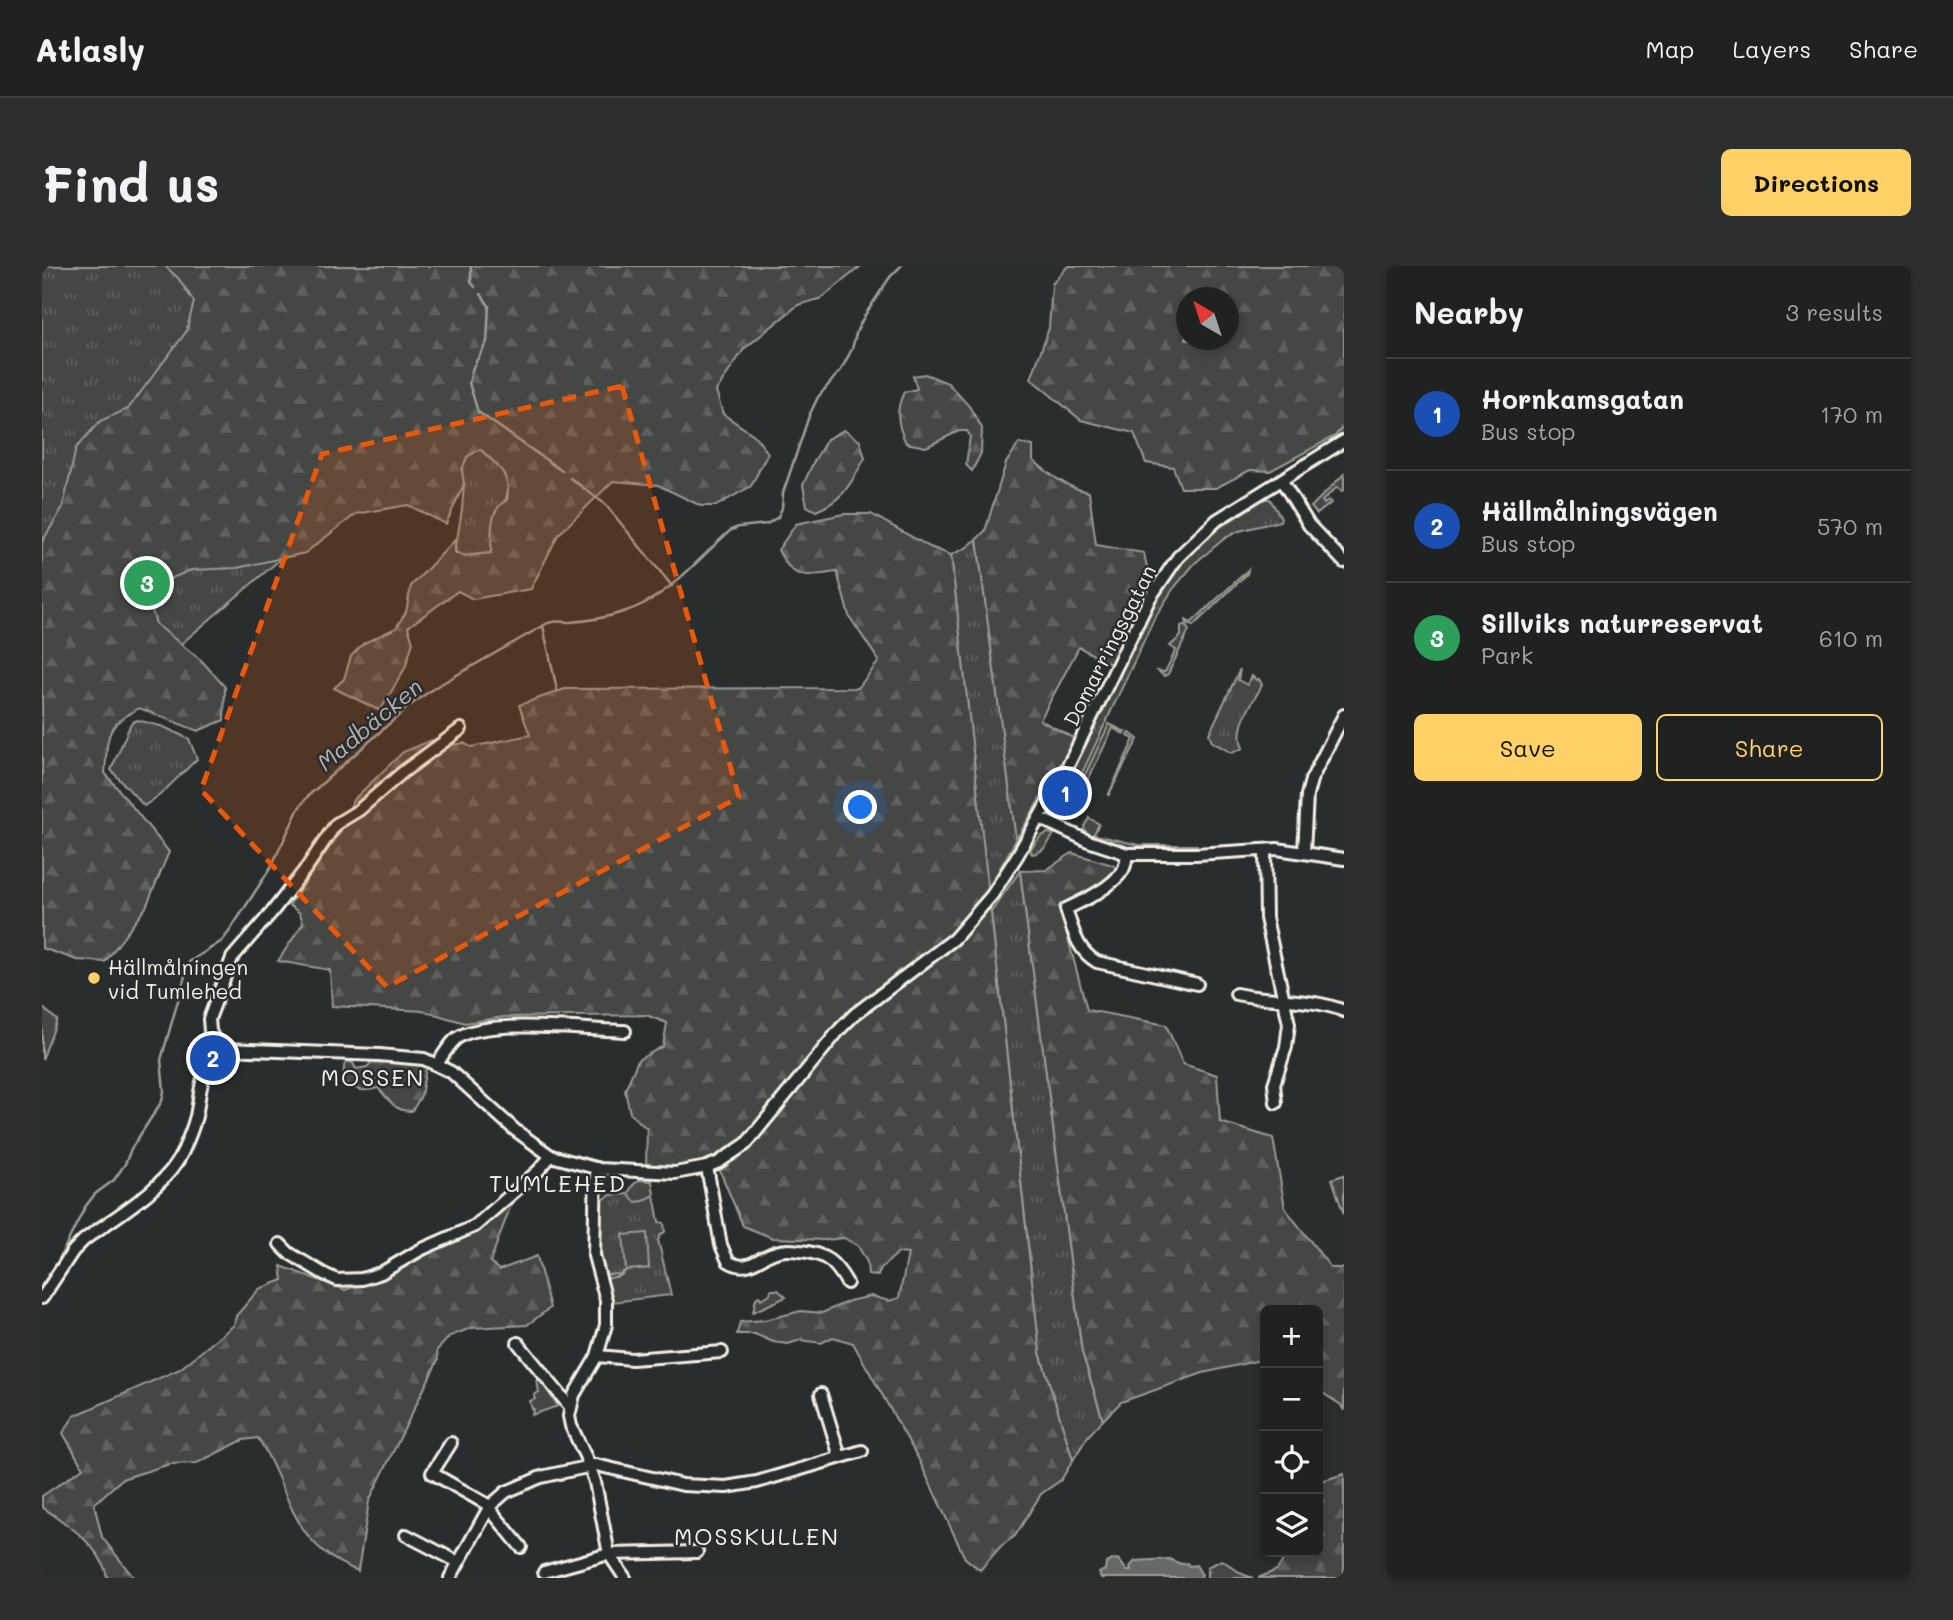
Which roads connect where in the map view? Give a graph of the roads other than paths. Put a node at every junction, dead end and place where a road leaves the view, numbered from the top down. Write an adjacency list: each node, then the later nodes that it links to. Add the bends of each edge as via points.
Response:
1 (1344, 441): 2 (street, Domarringsgatan)
2 (1282, 481): 3 (street, via 1309,525); 6 (street, Domarringsgatan, via 1217,520 1167,571)
3 (1344, 562)
4 (1344, 715): 8 (street, via 1311,780)
5 (461, 729): 16 (street, via 336,824 232,958 209,1019)
6 (1039, 818): 9 (street); 20 (street, Domarringsgatan, via 992,895 964,929 855,1014 753,1137 734,1154)
7 (1265, 850): 8 (street); 9 (street); 13 (street, via 1267,925)
8 (1304, 852): 10 (street)
9 (1127, 854): 11 (street, via 1119,875 1066,909 1078,944 1097,962)
10 (1344, 859)
11 (1197, 984)
12 (1236, 995): 13 (street)
13 (1285, 1000): 14 (street); 18 (street, via 1288,1037 1274,1084)
14 (1344, 1010)
15 (625, 1031): 17 (street, via 493,1027 454,1040)
16 (220, 1051): 17 (street, via 389,1055); 24 (street, via 208,1065 191,1130 174,1167 159,1184 84,1240)
17 (437, 1063): 19 (street)
18 (1276, 1103)
19 (551, 1156): 21 (street, Domarringsgatan); 22 (street, via 475,1226 362,1279 330,1277)
20 (707, 1167): 21 (street, Domarringsgatan, via 675,1173); 23 (street, via 720,1245 728,1261 744,1266 782,1250 810,1252 826,1256)
21 (596, 1168): 27 (street, via 594,1256 607,1309)
22 (280, 1244)
23 (847, 1283)
24 (42, 1298)
25 (518, 1343): 29 (street)
26 (722, 1352): 27 (street, via 632,1359)
27 (597, 1356): 29 (street)
28 (821, 1394): 32 (street)
29 (570, 1407): 33 (street, via 571,1426)
30 (451, 1443): 34 (street, via 432,1473)
31 (862, 1451): 32 (street)
32 (840, 1457): 33 (street, via 726,1487 683,1485)
33 (590, 1466): 34 (street, via 526,1482); 38 (street)
34 (489, 1507): 36 (street); 39 (street)
35 (406, 1535): 39 (street)
36 (521, 1547)
37 (697, 1552): 38 (street)
38 (609, 1554): 40 (street); 42 (street)
39 (458, 1562): 41 (street)
40 (544, 1572)
41 (450, 1578)
42 (625, 1578)

